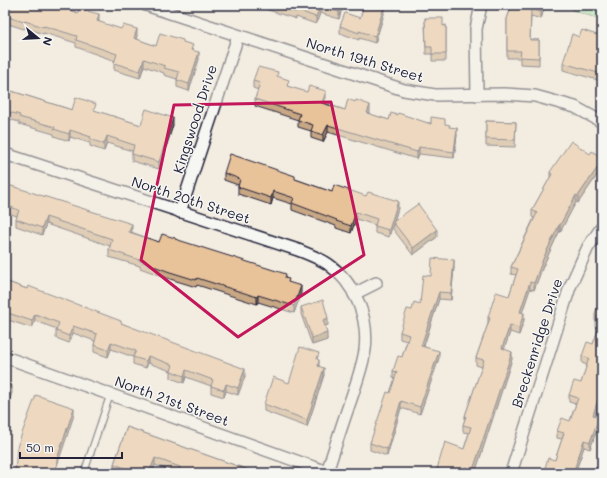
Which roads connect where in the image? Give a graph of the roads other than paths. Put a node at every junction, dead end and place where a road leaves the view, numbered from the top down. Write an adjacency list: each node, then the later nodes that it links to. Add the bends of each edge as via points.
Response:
1 (146, 5): 3 (street, North 19th Street)
2 (481, 5): 4 (street, via 476,29)
3 (238, 36): 4 (street, North 19th Street, via 404,90 435,95); 7 (street, Kingswood Drive)
4 (477, 95): 5 (street, North 19th Street, via 536,96 575,108)
5 (602, 122)
6 (5, 154): 7 (street, North 20th Street)
7 (180, 212): 10 (street, North 20th Street, via 317,258 335,270)
8 (602, 227): 15 (street, Breckenridge Drive, via 588,247 570,287)
9 (376, 283): 10 (street)
10 (354, 294): 14 (street, North 20th Street, via 366,333 364,351)
11 (5, 357): 12 (street, North 21st Street)
12 (110, 395): 13 (lane); 14 (street, North 21st Street)
13 (84, 473)
14 (328, 473)
15 (511, 473)

